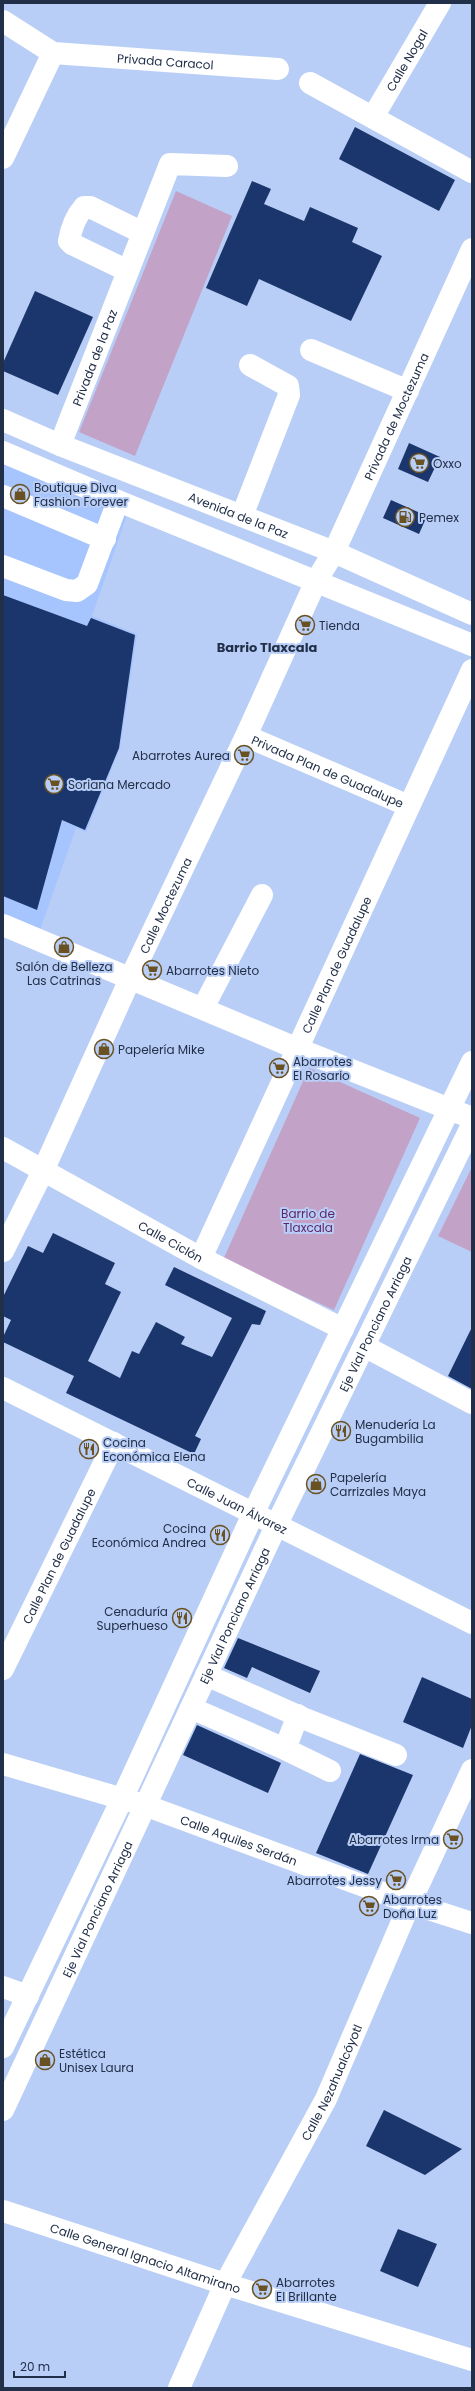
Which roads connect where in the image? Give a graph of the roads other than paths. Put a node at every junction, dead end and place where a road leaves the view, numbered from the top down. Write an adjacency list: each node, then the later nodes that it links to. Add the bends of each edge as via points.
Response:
1 (440, 3): 6 (street, Calle Nogal)
2 (3, 21): 3 (street, Privada Caracol)
3 (53, 53): 4 (street, Privada Caracol); 7 (street)
4 (278, 69)
5 (310, 83): 6 (street)
6 (373, 117): 9 (street)
7 (3, 158)
8 (227, 166): 10 (street, Privada de la Paz, via 170,164)
9 (472, 172)
10 (143, 233): 12 (street, Privada de la Paz); 12 (street, via 90,206 84,207 80,212 70,233 69,241 72,244)
11 (472, 249): 15 (street, Privada de Moctezuma)
12 (128, 271): 17 (street, Privada de la Paz)
13 (311, 350): 15 (street)
14 (250, 365): 21 (street, via 288,386 289,395)
15 (408, 391): 23 (street, Privada de Moctezuma)
16 (3, 420): 17 (street, Avenida de la Paz)
17 (60, 445): 21 (street, Avenida de la Paz)
18 (3, 452): 20 (street)
19 (3, 496): 22 (street)
20 (118, 501): 22 (street); 25 (street)
21 (242, 516): 23 (street, Avenida de la Paz)
22 (105, 539): 24 (street, via 87,584 77,591 66,590)
23 (334, 552): 25 (street, Privada de Moctezuma); 26 (street, Avenida de la Paz)
24 (3, 566)
25 (316, 581): 28 (street); 31 (street, Calle Moctezuma)
26 (414, 589): 27 (street, Avenida de la Paz); 28 (street)
27 (472, 614)
28 (402, 616): 29 (street)
29 (472, 645)
30 (472, 670): 32 (street, Calle Plan de Guadalupe)
31 (246, 736): 32 (street, Privada Plan de Guadalupe); 35 (street, Calle Moctezuma)
32 (409, 806): 37 (street, Calle Plan de Guadalupe)
33 (262, 895): 36 (street)
34 (3, 925): 35 (street)
35 (130, 979): 36 (street); 43 (street, Calle Moctezuma)
36 (203, 1008): 37 (street)
37 (298, 1049): 39 (street); 45 (street, Calle Plan de Guadalupe)
38 (472, 1062): 39 (street, Eje Vial Ponciano Arriaga)
39 (450, 1109): 40 (street); 46 (street, Eje Vial Ponciano Arriaga)
40 (472, 1118)
41 (472, 1125): 47 (street, Eje Vial Ponciano Arriaga)
42 (3, 1148): 43 (street, Calle Ciclón)
43 (43, 1171): 44 (street, Calle Moctezuma); 45 (street, Calle Ciclón)
44 (3, 1251)
45 (201, 1258): 46 (street, Calle Ciclón)
46 (342, 1329): 51 (street, Eje Vial Ponciano Arriaga)
47 (364, 1346): 49 (street); 52 (street, Eje Vial Ponciano Arriaga)
48 (3, 1388): 50 (street, Calle Juan Álvarez)
49 (472, 1403)
50 (114, 1443): 51 (street, Calle Juan Álvarez); 54 (street, Calle Plan de Guadalupe)
51 (253, 1514): 52 (street, Calle Juan Álvarez); 63 (street, Eje Vial Ponciano Arriaga)
52 (276, 1526): 53 (street, Calle Juan Álvarez); 55 (street, Eje Vial Ponciano Arriaga)
53 (472, 1622)
54 (3, 1669)
55 (206, 1675): 56 (street, Eje Vial Ponciano Arriaga); 57 (street)
56 (191, 1708): 58 (street); 64 (street, Eje Vial Ponciano Arriaga)
57 (298, 1716): 58 (street); 59 (street)
58 (285, 1748): 62 (street)
59 (396, 1755)
60 (3, 1764): 63 (street, Calle Aquiles Serdán)
61 (472, 1770): 65 (street, Calle Nezahualcóyotl)
62 (330, 1771)
63 (122, 1799): 64 (street, Calle Aquiles Serdán); 68 (street, Eje Vial Ponciano Arriaga)
64 (146, 1806): 65 (street, Calle Aquiles Serdán); 70 (street, Eje Vial Ponciano Arriaga)
65 (410, 1903): 66 (street, Calle Aquiles Serdán); 72 (street, Calle Nezahualcóyotl, via 326,2099)
66 (472, 1923)
67 (3, 1987): 68 (street)
68 (28, 1996): 69 (street, Eje Vial Ponciano Arriaga)
69 (3, 2047)
70 (3, 2110)
71 (3, 2211): 72 (street, Calle General Ignacio Altamirano)
72 (225, 2284): 73 (street, Calle General Ignacio Altamirano); 74 (street, Calle Nezahualcóyotl)
73 (472, 2360)
74 (179, 2388)

